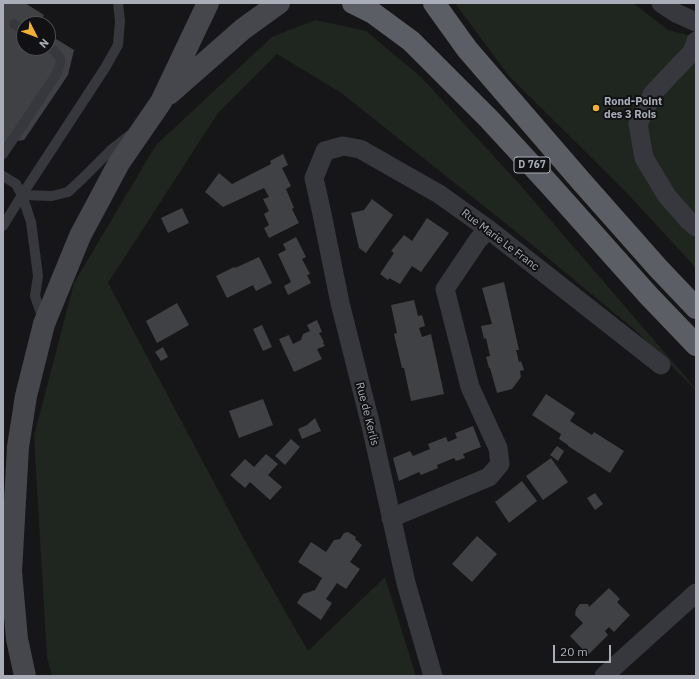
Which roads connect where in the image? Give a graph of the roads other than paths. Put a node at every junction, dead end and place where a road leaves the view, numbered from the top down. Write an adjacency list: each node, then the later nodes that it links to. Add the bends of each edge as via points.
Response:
1 (118, 3): 15 (lane, via 118,45)
2 (208, 3): 10 (main road)
3 (279, 3): 10 (main road, via 242,28)
4 (353, 3): 21 (highway, D 767, via 373,13 411,41 479,108)
5 (434, 3): 19 (highway, D 767, via 467,49 576,176)
6 (661, 3): 7 (street)
7 (696, 22)
8 (696, 42): 17 (street, via 692,52 653,93 638,124 644,158 667,196)
9 (56, 51): 13 (lane, via 61,66)
10 (161, 102): 11 (main road)
11 (149, 120): 15 (lane, via 111,150 68,192 52,196); 20 (main road, via 119,163 80,236)
12 (325, 151): 18 (street, Rue Marie Le Franc, via 343,146 360,149 439,194); 23 (street, Rue de Kerlis, via 314,178 340,303)
13 (3, 154)
14 (3, 176): 15 (lane, via 16,184)
15 (22, 195): 16 (lane); 20 (lane, via 31,222 38,276 35,296)
16 (3, 226)
17 (696, 227)
18 (488, 229): 22 (street, Rue Marie Le Franc); 23 (street, via 445,289 470,386 498,448 500,464 489,477)
19 (696, 308)
20 (44, 324): 26 (main road, via 26,396 18,447 11,564 17,639)
21 (696, 345)
22 (661, 365)
23 (391, 518): 27 (street, Rue de Kerlis, via 406,583)
24 (696, 593): 25 (street)
25 (614, 673)
26 (25, 676)
27 (433, 676)

